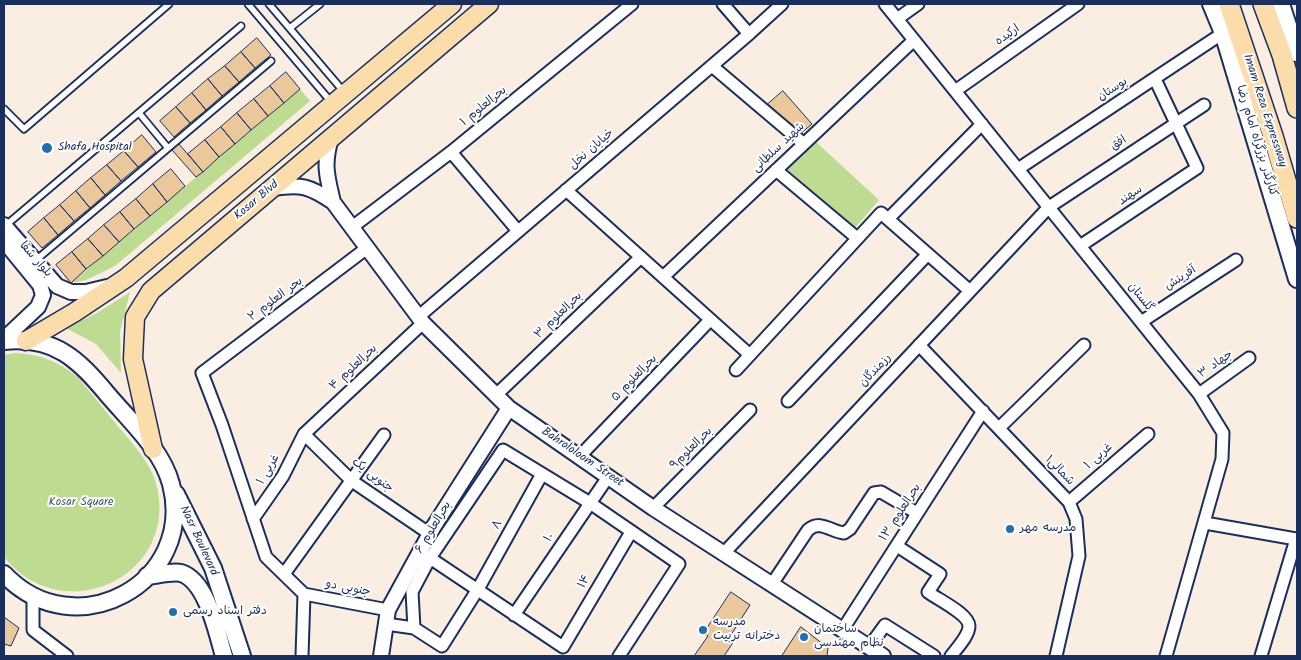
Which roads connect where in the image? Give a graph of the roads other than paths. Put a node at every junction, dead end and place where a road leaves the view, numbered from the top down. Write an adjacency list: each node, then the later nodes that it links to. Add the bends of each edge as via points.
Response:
1 (169, 4): 30 (lane, via 24,129)
2 (248, 4): 28 (lane)
3 (270, 4): 19 (lane)
4 (320, 4): 19 (lane)
5 (452, 4): 28 (main road, Kosar Blvd)
6 (489, 4): 35 (main road, Kosar Blvd)
7 (632, 4): 38 (street, بحرالعلوم ۱)
8 (723, 4): 21 (street)
9 (782, 4): 21 (street, خیابان نخل)
10 (885, 4): 17 (street, گلستان)
11 (918, 4): 17 (street)
12 (1078, 4): 27 (street, ارکیده)
13 (1211, 4): 20 (main road, کنارگذر بزرگراه امام رضا)
14 (1229, 4): 45 (highway, Imam Reza Expressway, via 1273,136)
15 (1263, 4): 31 (highway)
16 (1281, 4): 23 (main road)
17 (898, 19): 22 (street, گلستان)
18 (241, 26): 32 (lane)
19 (290, 28): 28 (lane)
20 (1223, 33): 26 (street, بوستان); 45 (main road, کنارگذر بزرگراه امام رضا)
21 (750, 34): 25 (street, خیابان نخل)
22 (914, 40): 27 (street, گلستان); 36 (street, شهید سلطانی)
23 (1297, 53)
24 (271, 61): 37 (lane)
25 (712, 66): 36 (street); 42 (street, خیابان نخل)
26 (1155, 79): 33 (street); 39 (street, بوستان)
27 (955, 90): 34 (street, گلستان)
28 (339, 99): 59 (main road, Kosar Blvd)
29 (1204, 105): 33 (street, افق)
30 (4, 108)
31 (1297, 108)
32 (138, 113): 37 (lane); 47 (lane)
33 (1176, 123): 44 (street, افق); 52 (street, سهند, via 1197,168)
34 (982, 124): 39 (street, گلستان); 46 (street)
35 (330, 138): 41 (main road, Kosar Blvd); 43 (street, via 326,156)
36 (804, 144): 40 (street, شهید سلطانی)
37 (168, 148): 57 (lane)
38 (451, 152): 48 (street, بحرالعلوم ۱); 49 (street)
39 (1018, 169): 44 (street, گلستان)
40 (776, 170): 50 (street); 58 (street, شهید سلطانی)
41 (274, 188): 43 (street, via 295,185 314,190); 82 (main road, Kosar Blvd, via 151,291 135,317 133,359)
42 (566, 190): 49 (street, خیابان نخل); 55 (street)
43 (333, 202): 48 (street, Bahrololoom Street)
44 (1049, 207): 52 (street, گلستان); 61 (street, رزمندگان)
45 (1288, 208): 60 (main road, کنارگذر بزرگراه امام رضا)
46 (888, 219): 50 (street, via 881,213); 54 (street)
47 (4, 225): 57 (street, بلوار شفا)
48 (351, 228): 53 (street, Bahrololoom Street)
49 (518, 231): 62 (street, خیابان نخل)
50 (857, 238): 69 (street)
51 (4, 241): 65 (street, بلوار شفا, via 40,285 43,295 38,307)
52 (1080, 246): 64 (street, گلستان)
53 (367, 248): 62 (street, Bahrololoom Street); 92 (street, بحر العلوم ۲, via 202,373)
54 (928, 254): 61 (street); 74 (street)
55 (641, 257): 58 (street); 73 (street, بحرالعلوم ۳)
56 (1236, 260): 64 (street, آفرینش)
57 (35, 261): 59 (street, بلوار شفا, via 57,286 71,292 105,288)
58 (663, 277): 63 (street)
59 (126, 278): 66 (main road, Kosar Blvd)
60 (1297, 279)
61 (970, 291): 67 (street, رزمندگان)
62 (421, 320): 73 (street, Bahrololoom Street); 79 (street, بحرالعلوم ۴)
63 (710, 320): 69 (street); 83 (street, بحرالعلوم ۵)
64 (1141, 322): 72 (street, گلستان)
65 (4, 340): 66 (main road)
66 (26, 341): 82 (main road, via 52,346 84,367)
67 (919, 345): 77 (street, شمالی۱); 97 (street, رزمندگان)
68 (1084, 345): 78 (street)
69 (750, 355): 71 (street)
70 (1249, 358): 72 (street, جهاد ۳)
71 (736, 370)
72 (1199, 394): 93 (street, گلستان, via 1223,433 1222,459)
73 (495, 396): 75 (street, Bahrololoom Street)
74 (788, 401)
75 (509, 408): 83 (street, Bahrololoom Street); 95 (street, بحرالعلوم ۶)
76 (750, 410): 90 (street, بحرالعلوم۹)
77 (983, 411): 78 (street, شمالی۱); 91 (street, بحرالعلوم ۱۳)
78 (998, 428): 88 (street, شمالی۱)
79 (304, 434): 86 (street, جنوبی یک); 92 (street, غربی ۱, via 283,476)
80 (1148, 434): 88 (street, غربی ۱)
81 (384, 435): 86 (street)
82 (153, 449): 87 (main road)
83 (579, 457): 85 (street, Bahrololoom Street)
84 (542, 474): 89 (street); 98 (street, via 503,450); 103 (street, ۸)
85 (608, 477): 89 (street, ۱۰); 90 (street, Bahrololoom Street)
86 (352, 481): 95 (street, جنوبی یک); 100 (street)
87 (171, 484): 101 (main road, via 174,509 171,535 160,559); 114 (main road, Nasr Boulevard, via 213,568)
88 (1069, 502): 121 (street, شمالی۱, via 1076,520 1079,556)
89 (590, 503): 94 (street); 107 (street, ۱۰)
90 (653, 508): 97 (street, Bahrololoom Street)
91 (918, 514): 96 (street, بحرالعلوم ۱۳); 102 (street, via 881,492 874,493 844,533 821,525 814,525 808,530)
92 (253, 519): 100 (street, via 266,557)
93 (1205, 523): 122 (street, گلستان); 123 (street, via 1296,540)
94 (630, 532): 107 (street, ۱۴, via 563,647); 117 (street, via 679,564)
95 (430, 534): 106 (street, بحرالعلوم ۶)
96 (897, 546): 110 (street, بحرالعلوم ۱۳); 120 (street, via 940,574 928,592 962,614 969,626)
97 (724, 553): 102 (street, Bahrololoom Street)
98 (430, 558): 103 (street); 109 (street, via 412,592)
99 (4, 574): 105 (main road)
100 (284, 574): 104 (street)
101 (147, 576): 105 (main road, via 124,595 86,607 60,606); 113 (main road, Nasr Boulevard, via 180,573 192,579 202,591)
102 (772, 584): 110 (street, Bahrololoom Street)
103 (478, 589): 107 (street); 109 (street, ۸, via 442,646)
104 (304, 594): 106 (street, جنوبی دو); 115 (street)
105 (33, 597): 112 (street, via 33,630)
106 (388, 610): 108 (street, بحرالعلوم ۶)
107 (514, 614)
108 (386, 624): 109 (street); 116 (street, بحرالعلوم ۶)
109 (414, 628)
110 (843, 629): 111 (street, Bahrololoom Street)
111 (868, 649): 118 (street, Bahrololoom Street); 119 (street, via 885,625)
112 (67, 656)
113 (224, 656)
114 (242, 656)
115 (302, 656)
116 (381, 656)
117 (619, 656)
118 (883, 656)
119 (934, 656)
120 (951, 656)
121 (1056, 656)
122 (1166, 656)
123 (1261, 656)

